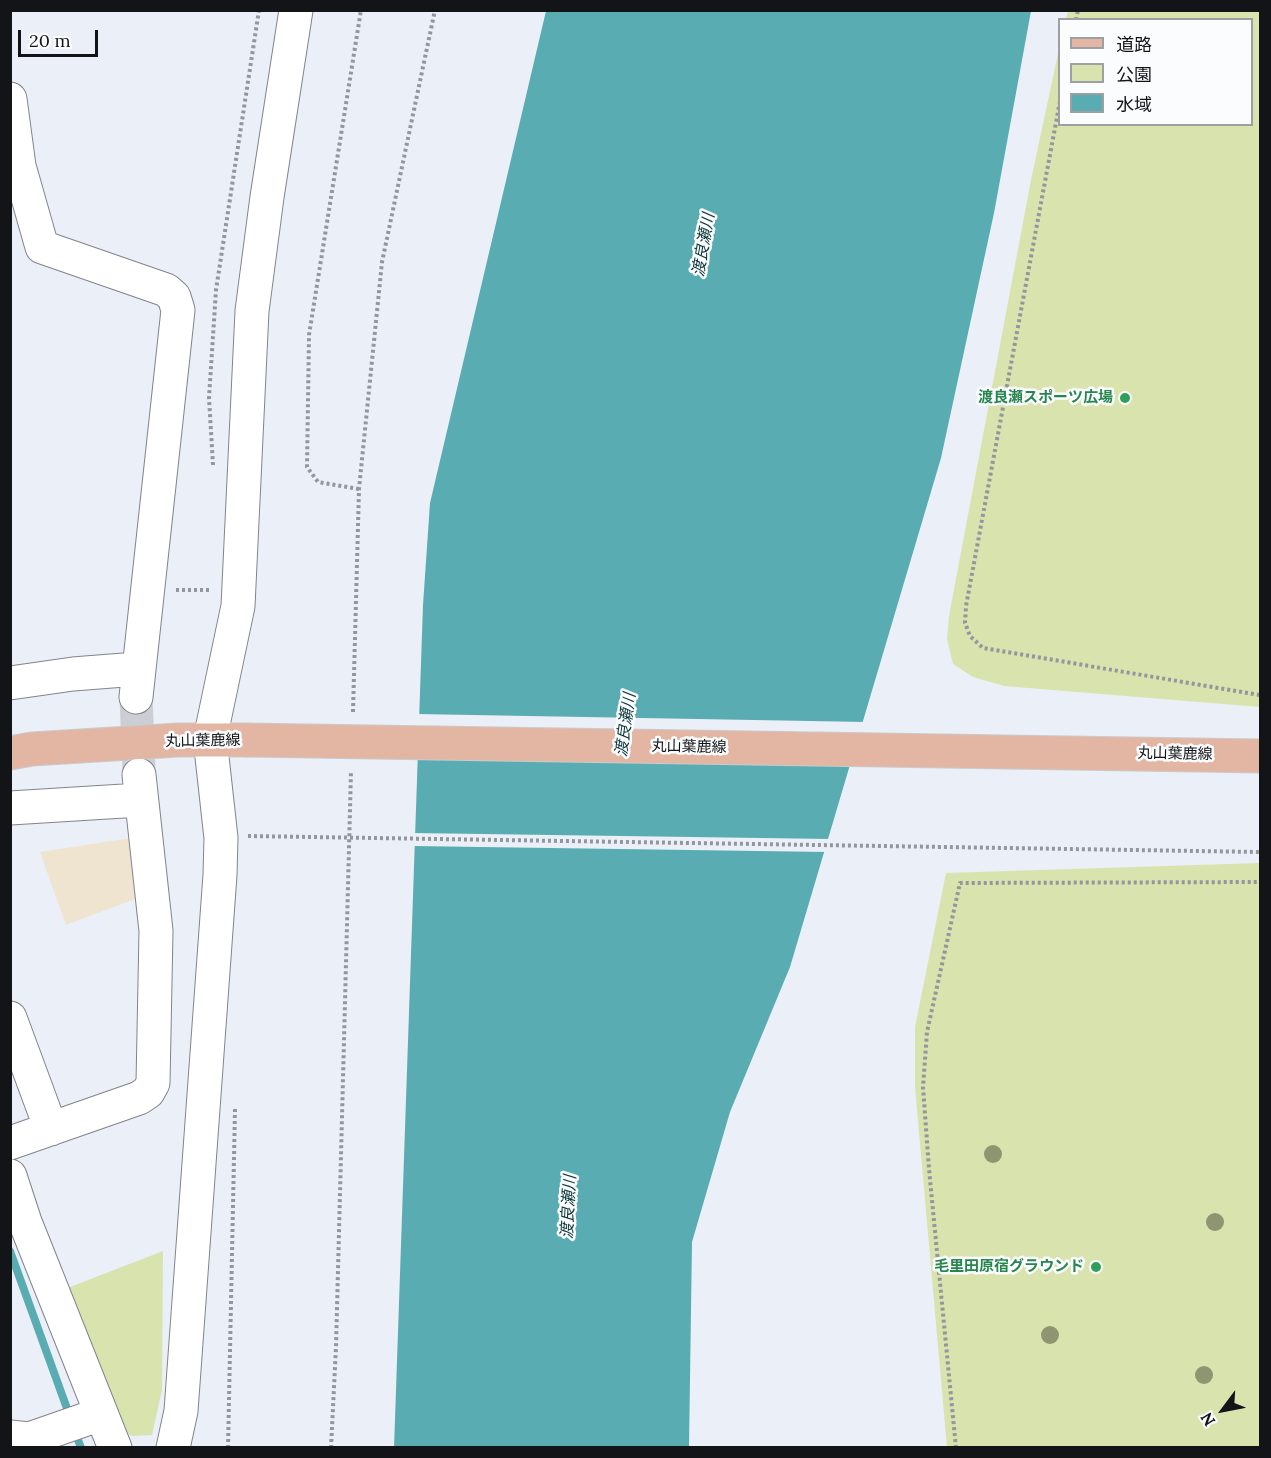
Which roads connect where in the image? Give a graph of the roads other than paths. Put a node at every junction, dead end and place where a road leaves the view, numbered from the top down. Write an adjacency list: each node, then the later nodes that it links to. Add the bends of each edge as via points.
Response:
1 (296, 10): 5 (street, via 252,311 238,606)
2 (10, 99): 3 (street)
3 (15, 166): 4 (street, via 42,247 165,290 174,297 178,310 137,683 73,674)
4 (10, 683)
5 (210, 739): 6 (main road, 丸山葉鹿線); 7 (main road, 丸山葉鹿線, bridge); 17 (street, via 221,838 220,875 181,1411)
6 (10, 753)
7 (1260, 756)
8 (10, 808): 10 (street, via 140,788 156,931 153,1083 139,1098)
9 (10, 1018): 10 (street)
10 (51, 1129): 11 (street)
11 (10, 1143)
12 (10, 1176): 13 (street)
13 (18, 1225): 14 (street)
14 (101, 1414): 15 (street, via 30,1439); 16 (street)
15 (10, 1437)
16 (115, 1448)
17 (173, 1448)

